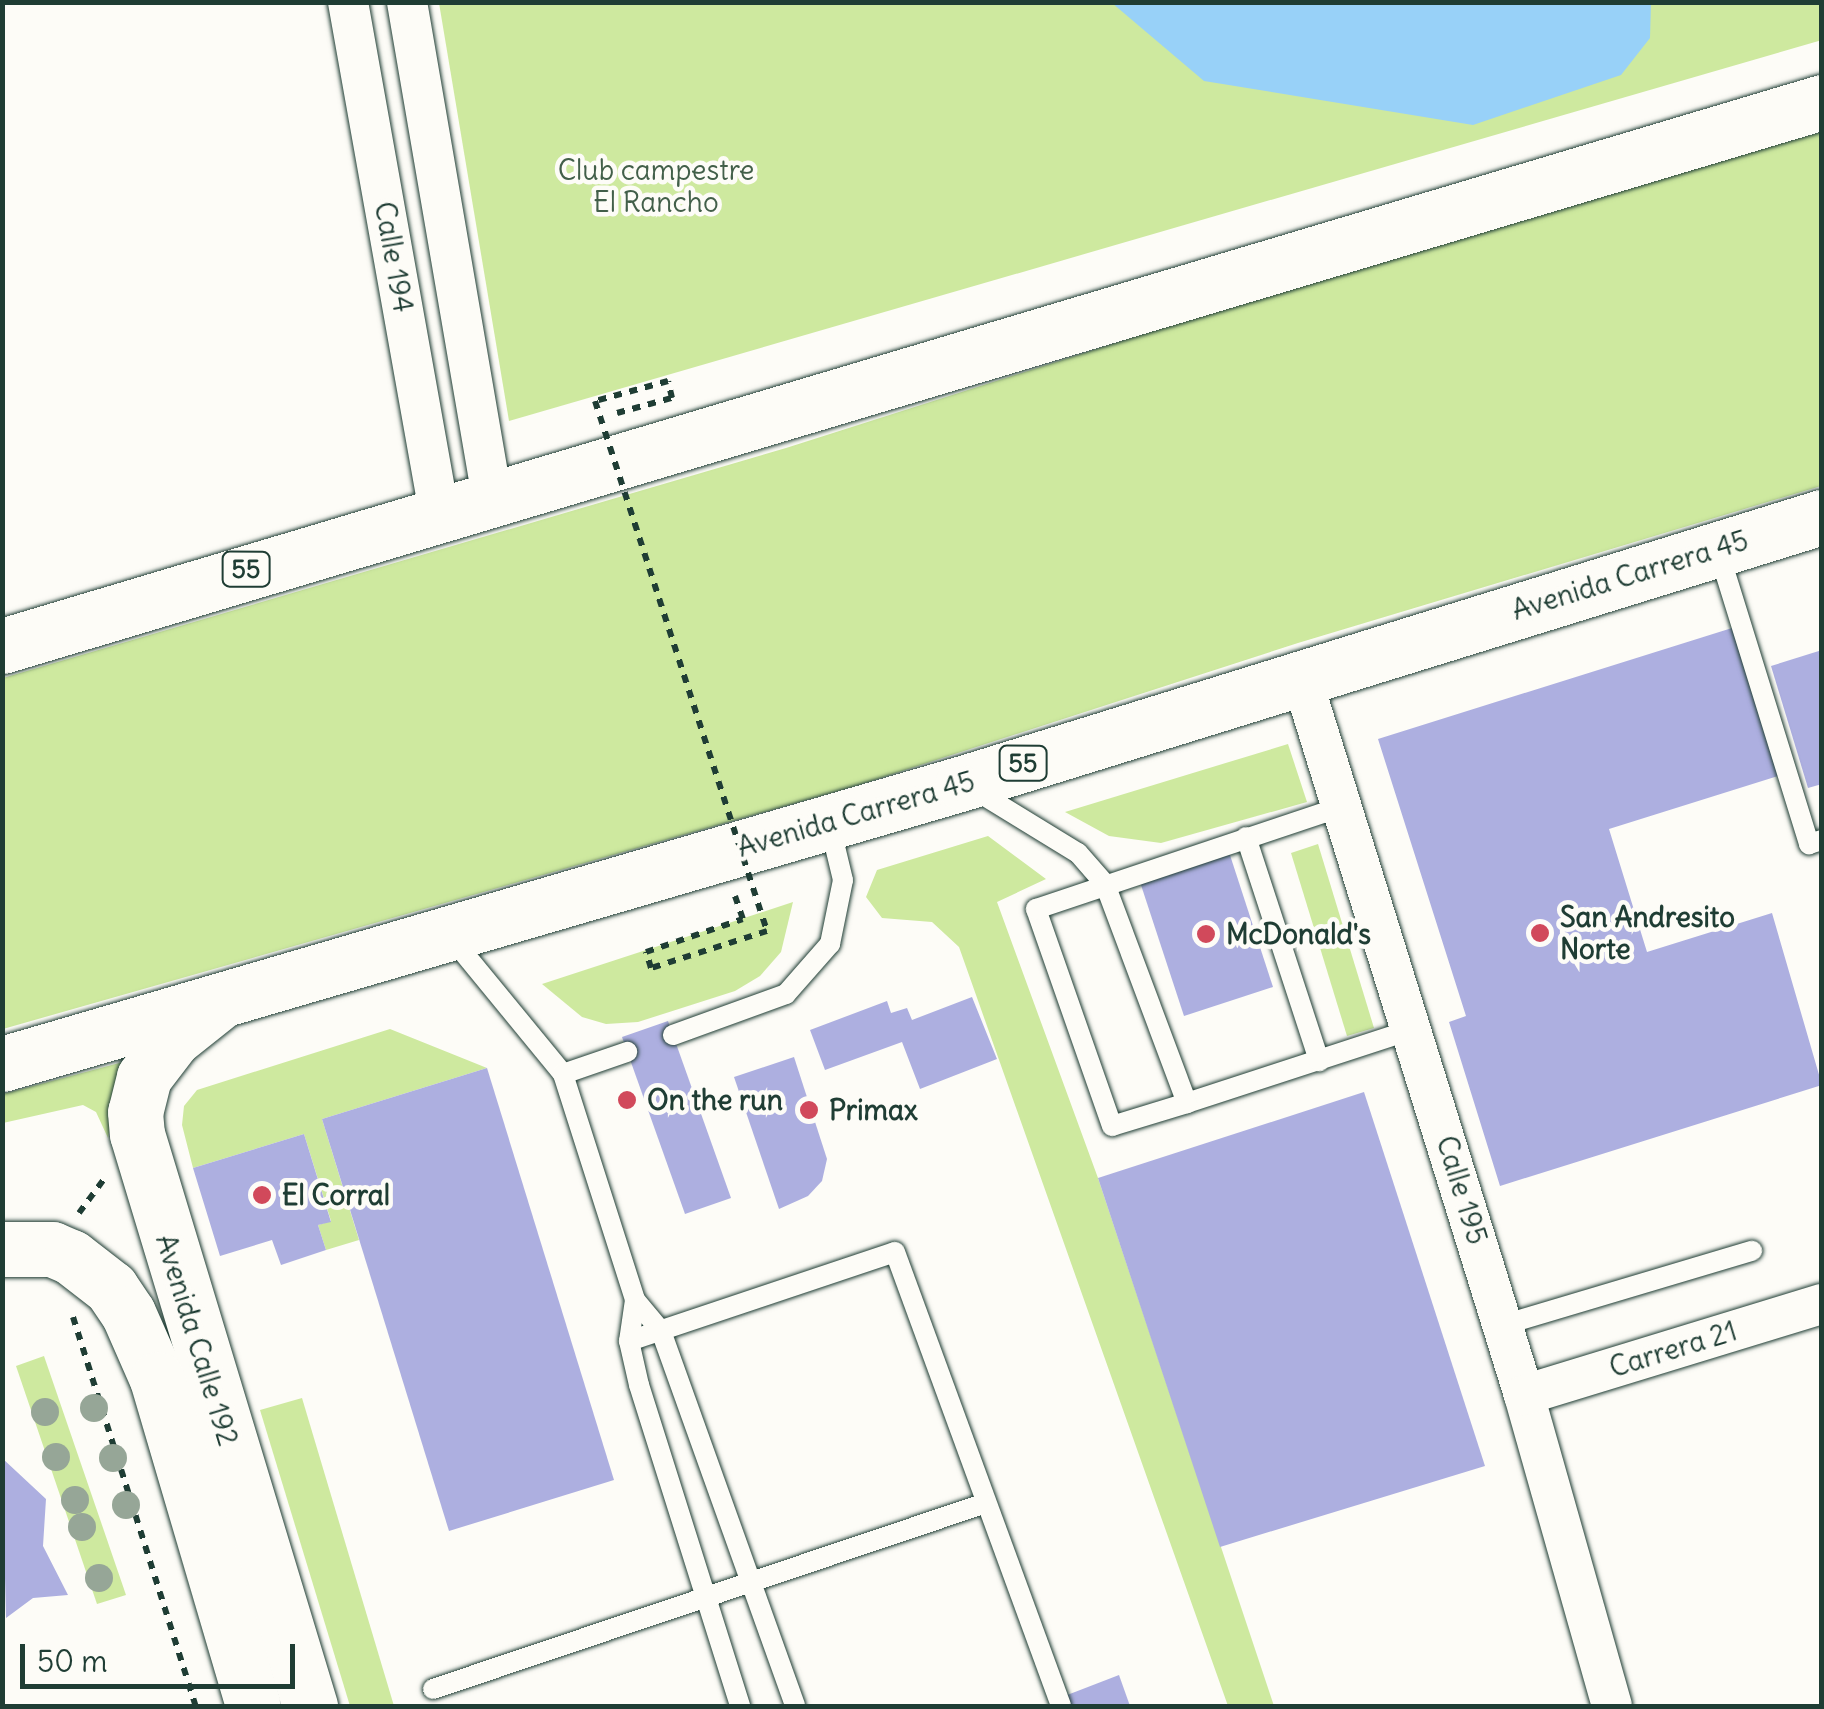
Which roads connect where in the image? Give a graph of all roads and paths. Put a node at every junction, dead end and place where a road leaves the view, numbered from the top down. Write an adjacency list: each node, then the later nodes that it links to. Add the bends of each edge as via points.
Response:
1 (348, 2): 6 (street, Calle 194)
2 (407, 2): 5 (street, Calle 194)
3 (1822, 102): 5 (main road, 55)
4 (617, 413): 17 (path, bridge, via 672,398 668,381 594,401 767,931 651,968 646,952)
5 (492, 497): 6 (main road, 55)
6 (440, 512): 9 (main road, 55)
7 (1822, 517): 8 (main road, Avenida Carrera 45 / 55)
8 (1718, 549): 10 (main road, Avenida Carrera 45 / 55); 15 (lane, via 1809,844)
9 (2, 646)
10 (1302, 676): 11 (main road, Avenida Carrera 45 / 55); 12 (street, Calle 195)
11 (963, 782): 13 (main road, Avenida Carrera 45 / 55); 16 (lane, via 1050,832)
12 (1343, 806): 14 (lane); 20 (street, Calle 195)
13 (829, 822): 18 (main road, Avenida Carrera 45 / 55); 21 (lane, via 843,880 830,944 786,994)
14 (1246, 837): 16 (lane); 23 (lane)
15 (1822, 840)
16 (1105, 884): 26 (lane); 26 (lane, via 1036,909 1112,1126)
17 (743, 919)
18 (448, 933): 19 (main road, Avenida Carrera 45 / 55); 25 (lane)
19 (222, 1000): 24 (main road, Avenida Carrera 45 / 55); 42 (main road, Avenida Calle 192, via 173,1040 144,1077 137,1134)
20 (1412, 1029): 23 (lane); 32 (street, Calle 195)
21 (673, 1035)
22 (627, 1052): 25 (lane)
23 (1319, 1061): 26 (lane)
24 (2, 1064)
25 (563, 1074): 30 (lane)
26 (1187, 1102)
27 (116, 1164): 28 (path)
28 (43, 1238): 40 (path); 41 (main road, Avenida Calle 192, via 111,1288 145,1346)
29 (1752, 1251): 32 (lane)
30 (634, 1300): 33 (lane); 34 (lane)
31 (1822, 1304): 35 (street, Carrera 21)
32 (1503, 1325): 35 (street, Calle 195)
33 (661, 1332): 34 (lane); 36 (lane, via 895,1252); 37 (lane)
34 (628, 1341): 38 (lane)
35 (1524, 1395): 46 (street, Calle 195)
36 (986, 1503): 37 (lane); 45 (lane)
37 (750, 1581): 38 (lane); 44 (lane)
38 (703, 1596): 39 (lane); 43 (lane)
39 (433, 1689)
40 (196, 1706)
41 (253, 1706)
42 (310, 1706)
43 (740, 1706)
44 (795, 1706)
45 (1060, 1706)
46 (1612, 1706)

